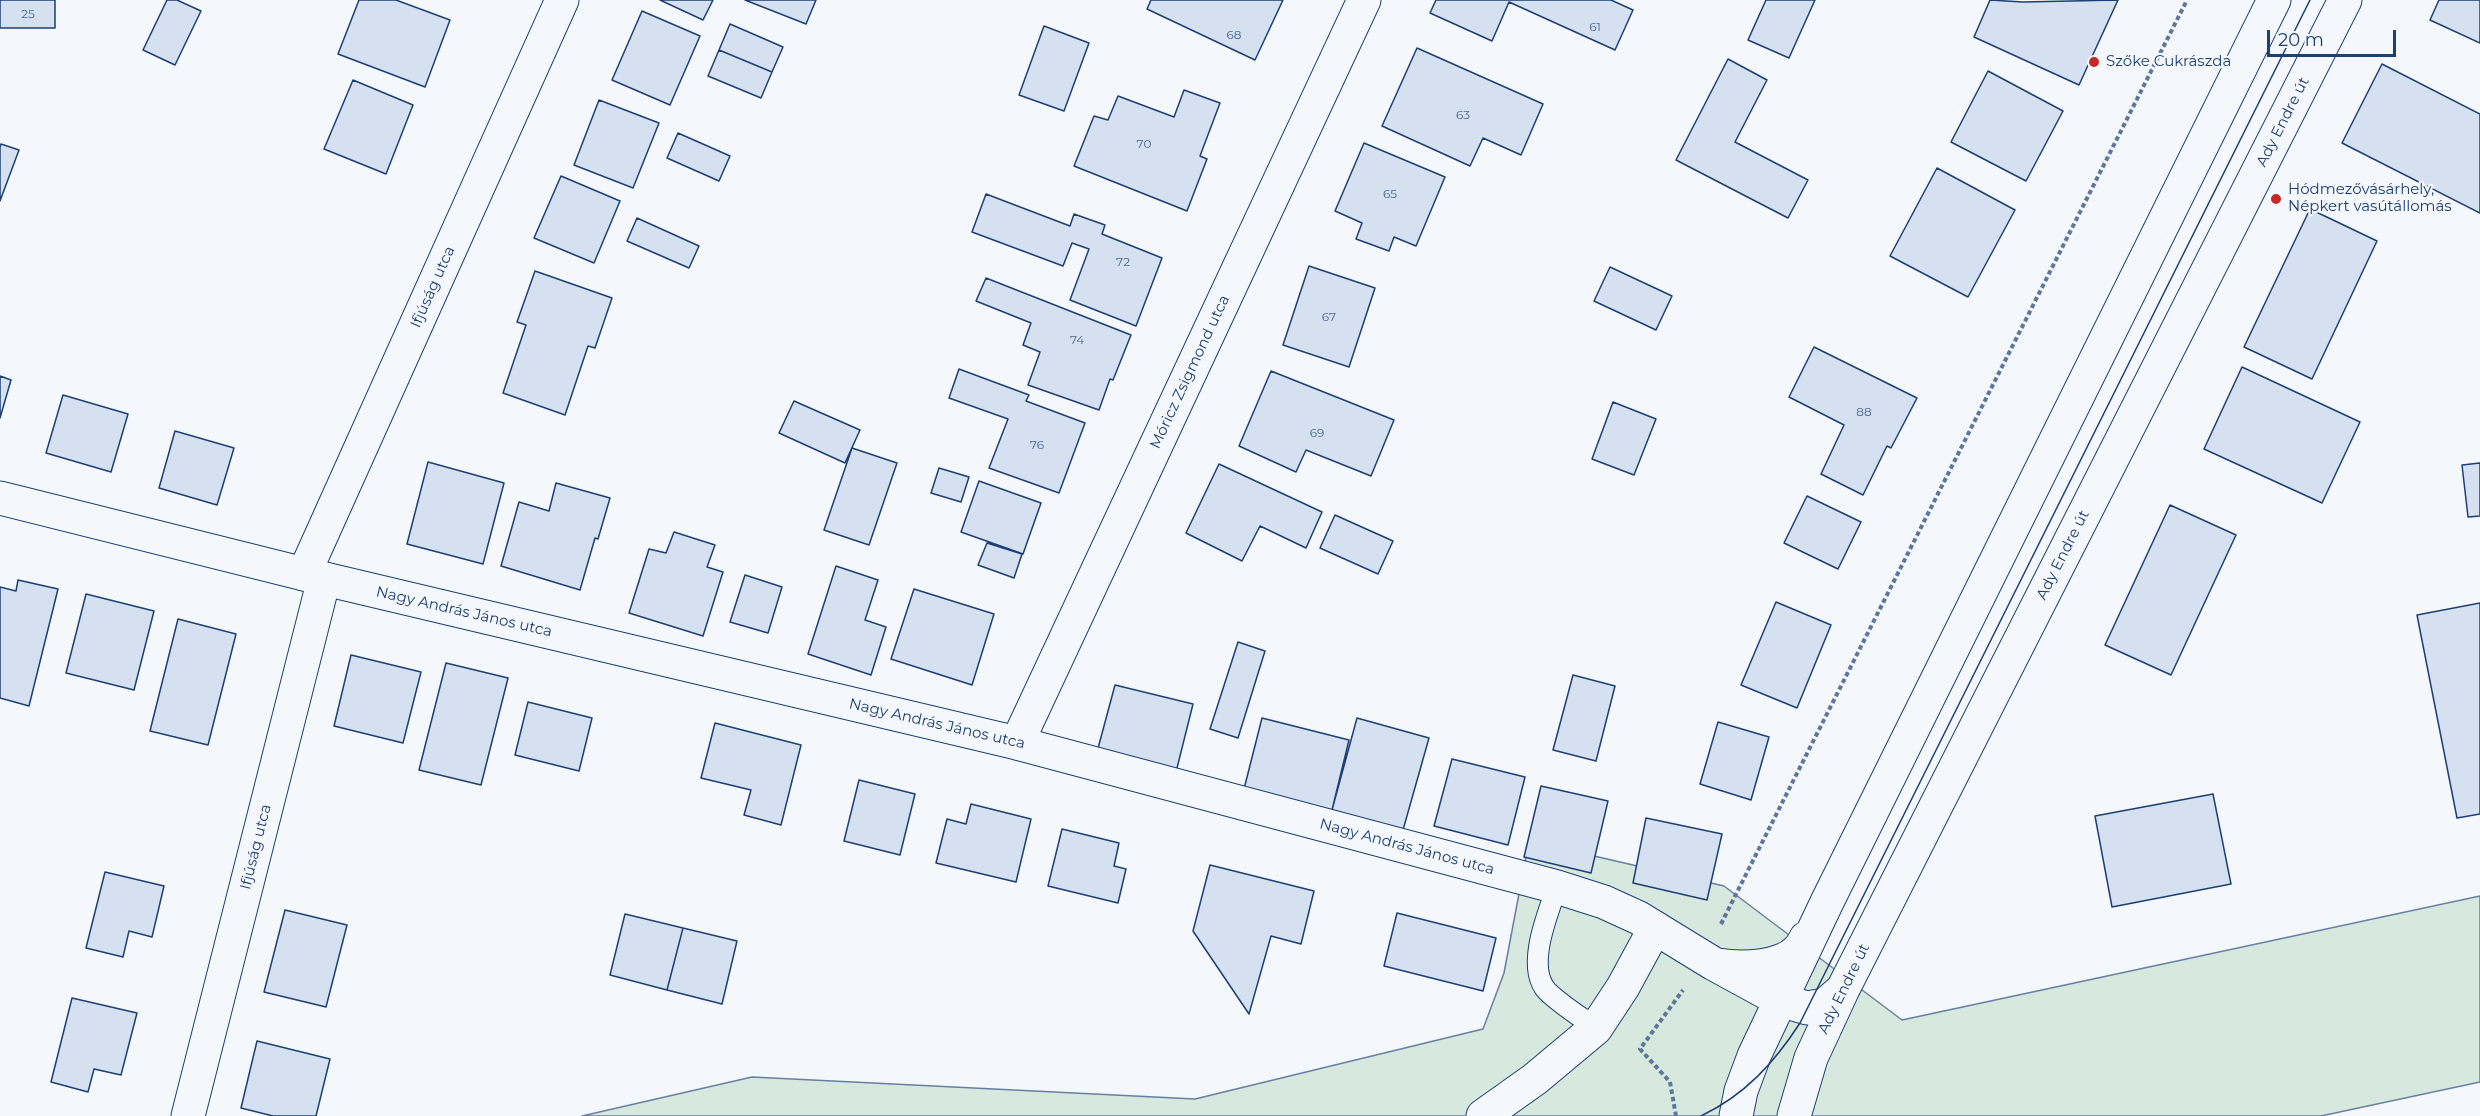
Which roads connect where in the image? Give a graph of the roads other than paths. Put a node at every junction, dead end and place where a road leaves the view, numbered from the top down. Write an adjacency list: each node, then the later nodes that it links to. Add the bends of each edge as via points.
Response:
1 (562, 0): 6 (street, Ifjúság utca)
2 (1364, 0): 7 (street, Móricz Zsigmond utca)
3 (2274, 0): 9 (street)
4 (2345, 0): 12 (street, Ady Endre út)
5 (0, 498): 6 (street, Nagy András János utca)
6 (314, 577): 7 (street, Nagy András János utca); 16 (street, Ifjúság utca)
7 (1017, 743): 8 (street, Nagy András János utca)
8 (1557, 887): 10 (street, Nagy András János utca, via 1604,902); 14 (lane, via 1540,939 1539,973 1546,990)
9 (1823, 911): 11 (street, via 1798,951 1780,960 1734,968); 13 (street)
10 (1655, 928): 11 (street, Nagy András János utca); 14 (street)
11 (1709, 961): 13 (street, Nagy András János utca); 15 (street, via 1748,1000 1754,1022)
12 (1843, 989): 13 (street, Nagy András János utca, via 1825,1005 1816,1007); 20 (street, Ady Endre út, via 1811,1058)
13 (1780, 1000): 15 (street); 19 (street, via 1796,1016 1806,1042)
14 (1596, 1028): 17 (street)
15 (1754, 1056): 18 (street)
16 (188, 1116)
17 (1483, 1116)
18 (1736, 1116)
19 (1789, 1116)
20 (1794, 1116)

